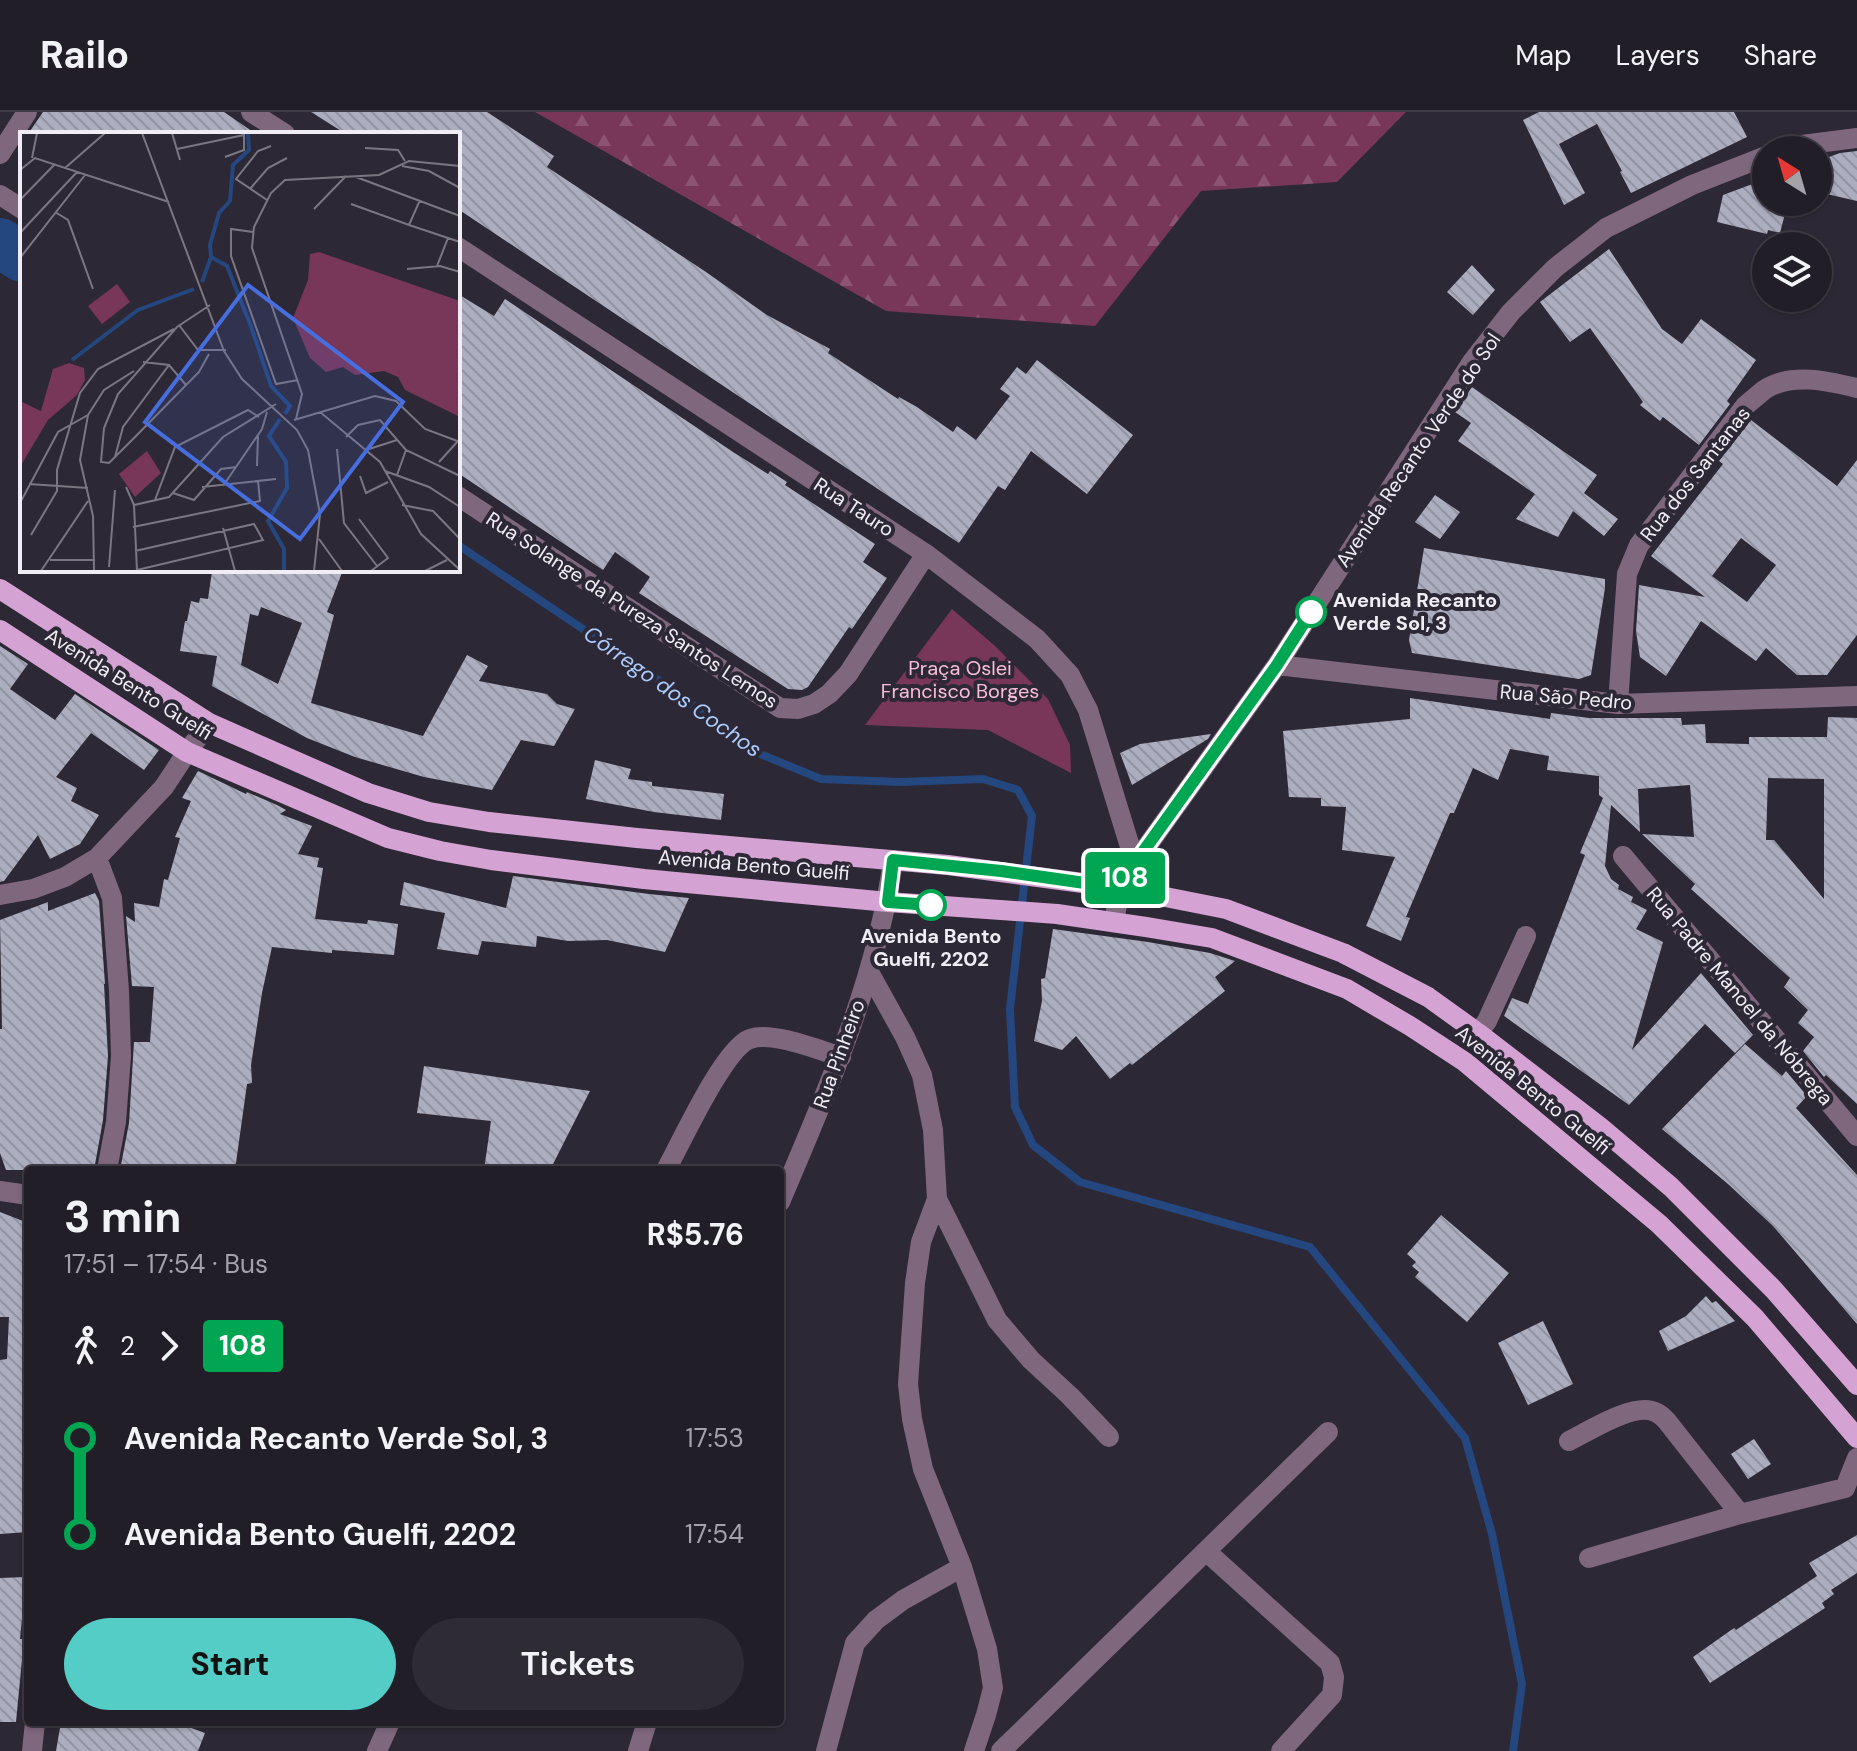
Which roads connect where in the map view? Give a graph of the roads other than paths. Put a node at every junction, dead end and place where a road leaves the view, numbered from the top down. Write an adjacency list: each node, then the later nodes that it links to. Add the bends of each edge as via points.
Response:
1 (27, 112): 6 (street)
2 (251, 112): 3 (street)
3 (282, 132)
4 (1857, 138): 5 (street)
5 (1832, 141)
6 (0, 154)
7 (1752, 161): 16 (street, Avenida Recanto Verde do Sol, via 1606,228 1511,312 1472,362)
8 (0, 195): 9 (street)
9 (20, 208)
10 (460, 248): 13 (street, Rua Tauro)
11 (1857, 388): 18 (street, Rua dos Santanas, via 1806,379 1766,389 1745,406 1639,545 1627,574)
12 (460, 497): 13 (street, Rua Solange da Pureza Santos Lemos, via 780,708 814,704 848,674)
13 (926, 554): 24 (street, Rua Tauro, via 1037,639 1070,675 1088,710)
14 (0, 589): 19 (main road, Avenida Bento Guelfi)
15 (0, 630): 20 (main road, Avenida Bento Guelfi)
16 (1277, 665): 18 (street, Rua São Pedro); 24 (street, Avenida Recanto Verde do Sol)
17 (1854, 692): 18 (street, Rua São Pedro)
18 (1618, 704)
19 (209, 723): 20 (street); 23 (main road, Avenida Bento Guelfi, via 368,793 429,812 637,838)
20 (187, 752): 22 (street, via 164,787); 27 (main road, Avenida Bento Guelfi, via 388,838 440,851 644,879)
21 (1623, 856): 33 (street, Rua Padre Manoel da Nóbrega)
22 (97, 858): 26 (street, via 65,877); 34 (street, via 112,898 121,1043)
23 (893, 860): 25 (main road, Avenida Bento Guelfi); 27 (street, Rua Pinheiro)
24 (1135, 863): 25 (street, Avenida Recanto Verde do Sol)
25 (1120, 888): 28 (street, Avenida Recanto Verde do Sol); 31 (main road, Avenida Bento Guelfi, via 1226,909 1343,953 1428,997)
26 (0, 895)
27 (888, 902): 28 (main road, Avenida Bento Guelfi); 30 (street, Rua Pinheiro)
28 (1114, 922): 43 (main road, Avenida Bento Guelfi, via 1212,938 1347,989 1465,1062 1659,1224 1755,1318)
29 (1526, 936): 31 (street)
30 (869, 972): 32 (street, Rua Pinheiro); 39 (street, via 922,1075 933,1130)
31 (1478, 1033): 40 (main road, Avenida Bento Guelfi, via 1671,1187 1774,1290)
32 (841, 1057): 35 (street, via 789,1041 749,1039 722,1067); 37 (street, Rua Pinheiro)
33 (1857, 1136)
34 (108, 1166)
35 (668, 1166)
36 (0, 1191): 38 (street)
37 (784, 1192)
38 (24, 1194)
39 (937, 1199): 42 (street, via 997,1320); 49 (street, via 921,1242 908,1384 923,1469)
40 (1857, 1385)
41 (1328, 1432): 47 (street)
42 (1109, 1437)
43 (1857, 1438)
44 (1569, 1441): 46 (street, via 1626,1413 1657,1412)
45 (1857, 1458): 46 (street, via 1845,1488)
46 (1740, 1514): 48 (street)
47 (1207, 1552): 58 (street); 59 (street, via 1330,1663 1332,1695)
48 (1589, 1558)
49 (962, 1567): 56 (street, via 903,1600 855,1643); 57 (street, via 993,1688)
50 (35, 1726): 53 (street)
51 (388, 1726): 54 (street)
52 (646, 1726): 55 (street)
53 (32, 1751)
54 (377, 1751)
55 (638, 1751)
56 (826, 1751)
57 (974, 1751)
58 (1001, 1751)
59 (1281, 1751)

